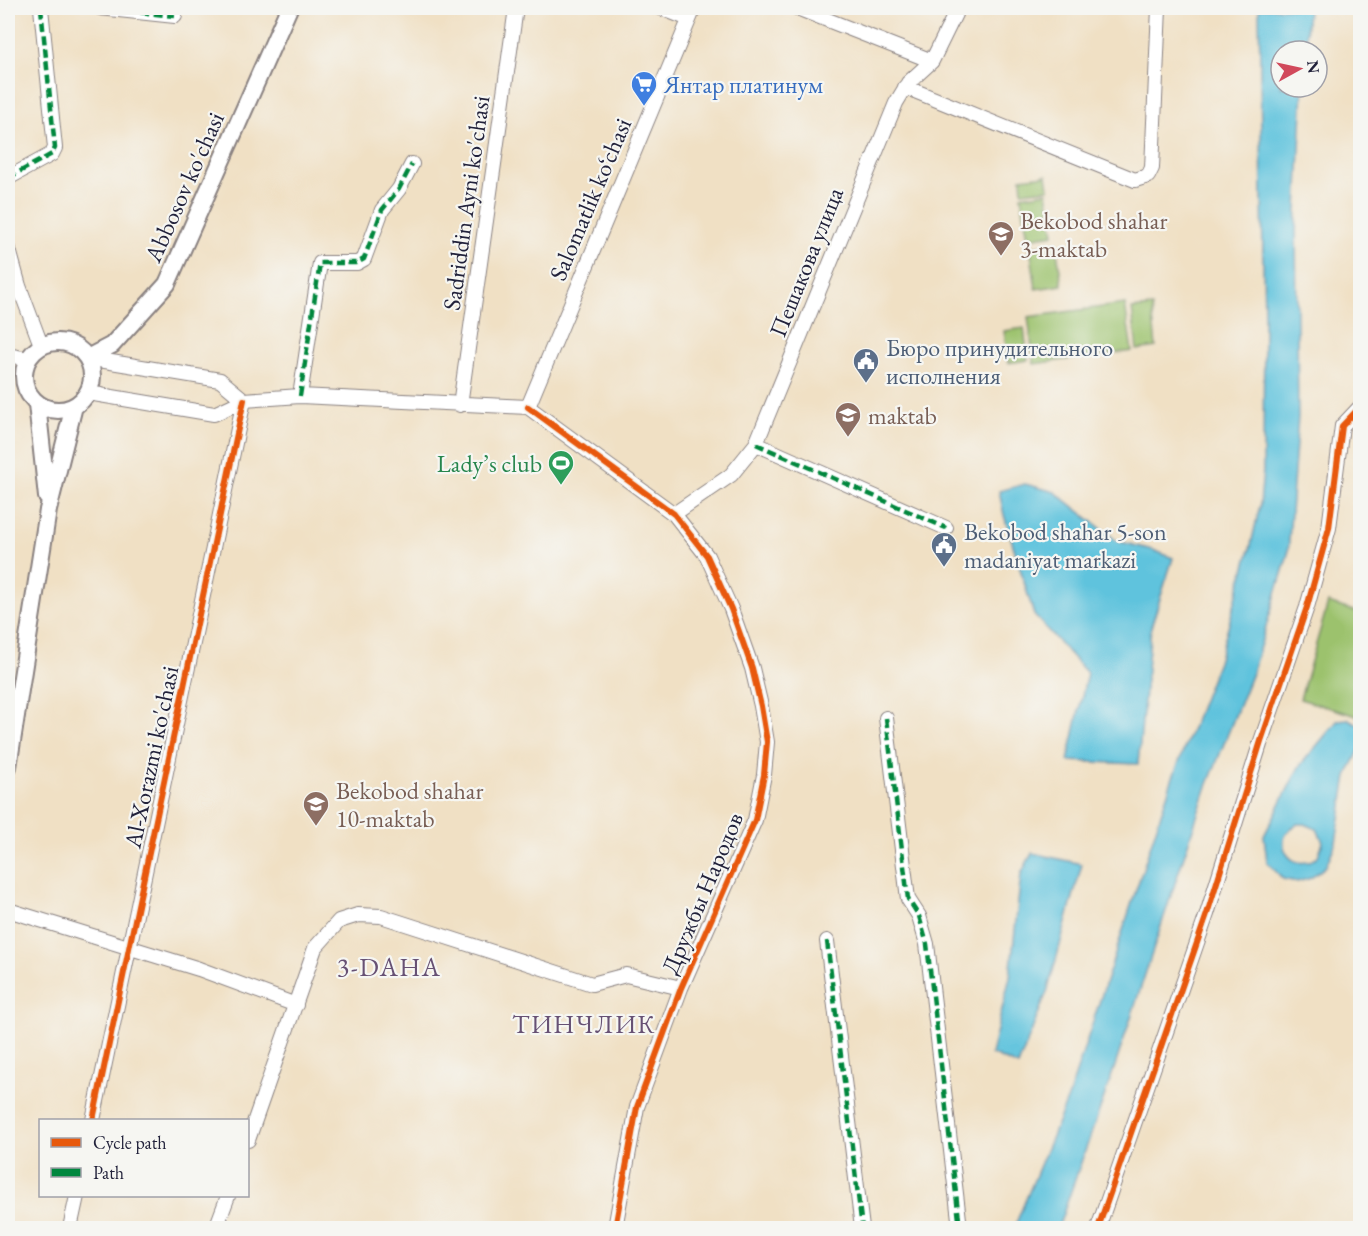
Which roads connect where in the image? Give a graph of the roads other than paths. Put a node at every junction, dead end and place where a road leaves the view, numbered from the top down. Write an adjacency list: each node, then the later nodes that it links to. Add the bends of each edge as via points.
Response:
1 (41, 8): 14 (street, via 55,148 52,154)
2 (100, 8): 10 (street)
3 (289, 8): 18 (main road, Abbosov ko'chasi, via 167,284 112,345)
4 (516, 8): 24 (street, Sadriddin Ayni ko'chasi)
5 (661, 8): 9 (street)
6 (797, 8): 11 (street)
7 (958, 8): 11 (street, Пешакова улица)
8 (1160, 8): 12 (street, via 1152,168 1148,176 1135,180)
9 (691, 13): 26 (street, Salomatlik ko‘chasi)
10 (175, 16)
11 (932, 61): 12 (street, Пешакова улица)
12 (905, 87): 28 (street, Пешакова улица)
13 (412, 164): 21 (street, via 382,210 364,259 357,263 320,263)
14 (8, 178)
15 (8, 246): 16 (street)
16 (41, 345): 18 (main road, via 61,341); 19 (main road)
17 (8, 355): 19 (street)
18 (87, 358): 20 (main road, via 92,375); 22 (street, via 220,380)
19 (28, 359): 23 (main road, via 24,385)
20 (88, 393): 22 (street, via 214,414); 25 (main road)
21 (300, 396): 22 (street); 24 (street)
22 (244, 400): 36 (street, Al-Xorazmi ko'chasi)
23 (37, 404): 25 (main road, via 55,410); 29 (main road)
24 (460, 405): 26 (street)
25 (74, 406): 29 (main road)
26 (528, 407): 30 (street, Дружбы Народов)
27 (1360, 407): 48 (street, via 1342,426 1329,528 1307,607 1207,914)
28 (756, 444): 30 (street, Пешакова улица, via 731,475); 31 (street)
29 (48, 510): 33 (main road)
30 (674, 514): 37 (street, Дружбы Народов, via 707,556 731,609 752,668 767,742 755,820)
31 (946, 528)
32 (886, 718): 47 (street, via 908,898 919,916 927,944)
33 (8, 767)
34 (8, 910): 36 (street)
35 (827, 941): 46 (street)
36 (129, 948): 38 (street); 39 (street, Al-Xorazmi ko'chasi)
37 (681, 988): 38 (street, via 626,975 592,984 381,916 358,915 339,921 315,948); 45 (street, Дружбы Народов, via 637,1107)
38 (296, 1005): 40 (street)
39 (93, 1119)
40 (249, 1137)
41 (77, 1197): 43 (street)
42 (228, 1197): 44 (street)
43 (70, 1228)
44 (216, 1228)
45 (615, 1228)
46 (862, 1228)
47 (960, 1228)
48 (1098, 1228)

